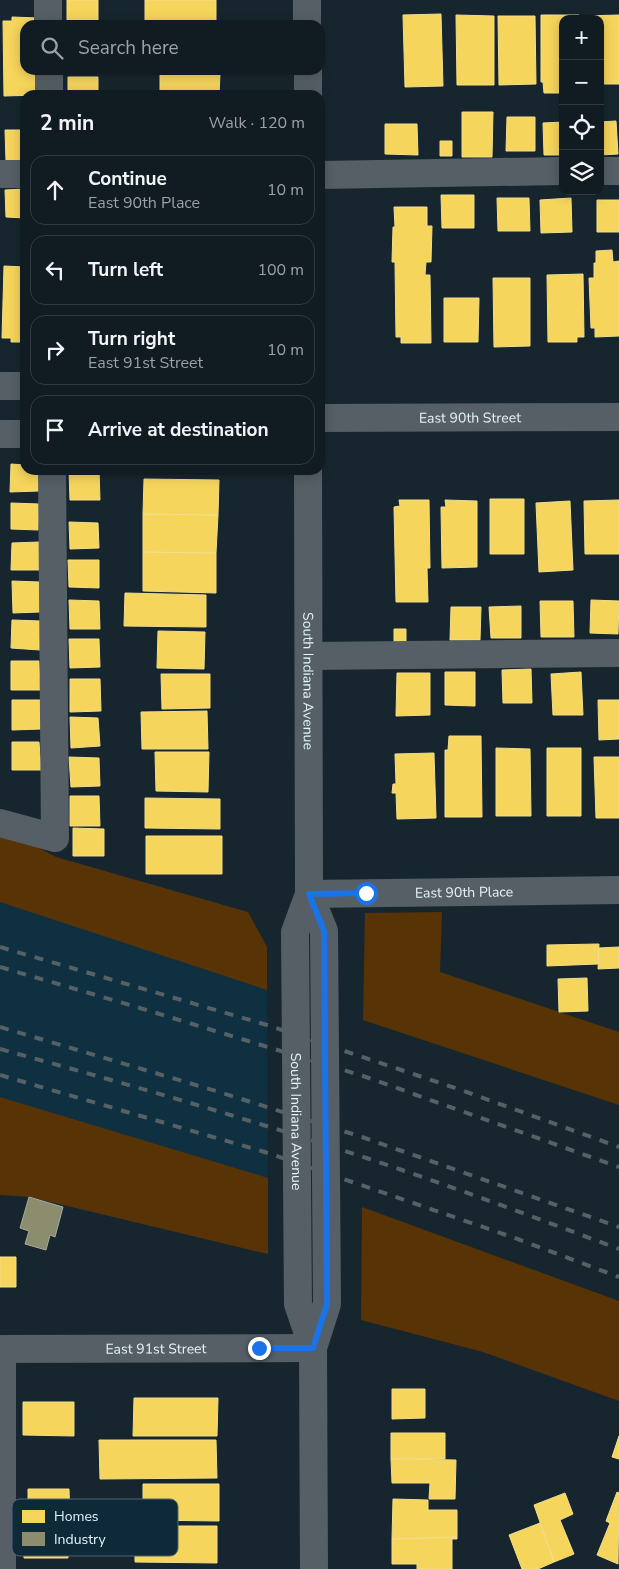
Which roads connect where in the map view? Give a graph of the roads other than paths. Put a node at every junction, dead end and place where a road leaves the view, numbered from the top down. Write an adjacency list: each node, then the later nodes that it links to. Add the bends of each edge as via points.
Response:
1 (48, 0): 3 (street)
2 (307, 0): 4 (street)
3 (48, 20)
4 (307, 20)
5 (49, 75): 7 (street)
6 (308, 75): 8 (street)
7 (49, 90)
8 (308, 90)
9 (604, 171): 10 (street)
10 (619, 171)
11 (559, 172): 14 (street)
12 (0, 174): 13 (street)
13 (20, 174)
14 (325, 175)
15 (0, 386): 16 (street)
16 (20, 386)
17 (619, 417): 18 (street, East 90th Street)
18 (325, 418)
19 (0, 434): 20 (street)
20 (20, 434)
21 (52, 475): 25 (street, via 55,838)
22 (308, 475): 24 (street, South Indiana Avenue)
23 (619, 653): 24 (street)
24 (309, 656): 27 (street, South Indiana Avenue)
25 (0, 823)
26 (619, 890): 27 (street, East 90th Place)
27 (309, 894): 28 (street, South Indiana Avenue, via 295,932 298,1304)
28 (313, 1348): 29 (street, East 91st Street); 31 (street, South Indiana Avenue)
29 (1, 1349): 30 (street)
30 (2, 1569)
31 (314, 1569)

